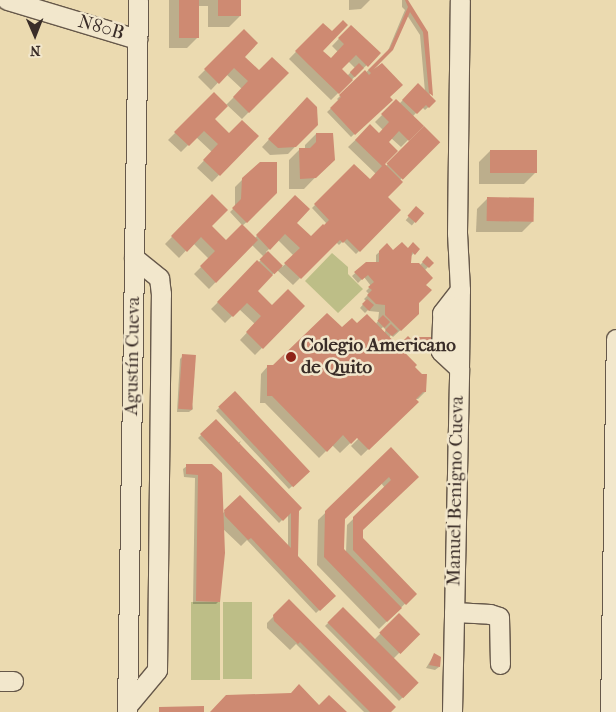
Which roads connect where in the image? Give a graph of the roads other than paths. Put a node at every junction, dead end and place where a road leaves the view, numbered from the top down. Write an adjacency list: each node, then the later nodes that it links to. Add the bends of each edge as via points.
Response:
1 (7, 0): 4 (street, N80B)
2 (138, 0): 4 (street, Agustín Cueva)
3 (460, 0): 7 (street, Manuel Benigno Cueva, via 457,233 460,290)
4 (137, 38): 5 (street, Agustín Cueva)
5 (134, 258): 9 (street, Agustín Cueva); 9 (street, via 159,278 162,294 157,670)
6 (616, 339): 11 (street)
7 (454, 612): 8 (street, via 490,614 499,618); 10 (street, Manuel Benigno Cueva)
8 (500, 664)
9 (127, 709)
10 (452, 712)
11 (610, 712)

